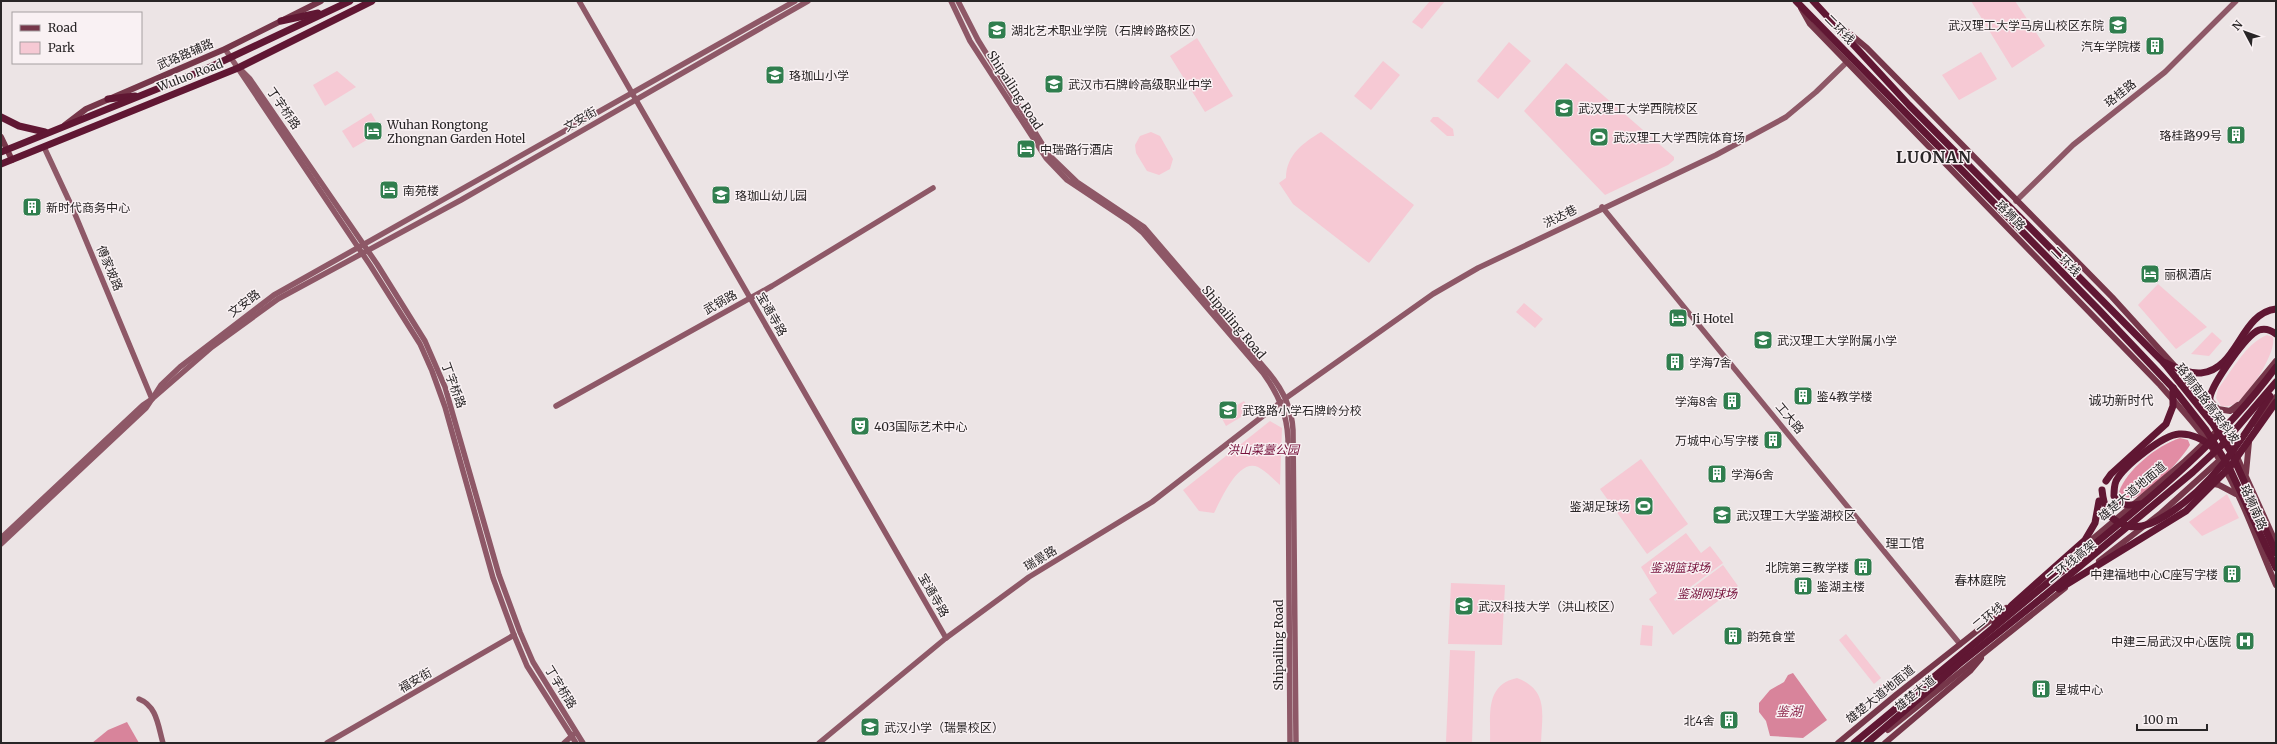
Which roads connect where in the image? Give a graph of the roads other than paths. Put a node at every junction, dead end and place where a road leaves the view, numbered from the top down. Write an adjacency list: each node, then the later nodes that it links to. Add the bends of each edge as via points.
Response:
1 (321, 1): 14 (main road, 武珞路辅路)
2 (350, 1): 12 (highway, Wuluo Road)
3 (372, 1): 18 (highway, Wuluo Road)
4 (579, 1): 20 (main road, 宝通寺路)
5 (795, 1): 20 (main road, 文安街)
6 (808, 1): 20 (main road, 文安街)
7 (951, 1): 49 (main road, Shipailing Road, via 970,42 1046,158 1066,180 1143,233 1263,373)
8 (958, 1): 49 (main road, Shipailing Road, via 978,40 1049,155 1077,182 1133,218 1148,232 1269,373)
9 (1814, 1): 13 (highway, 二环线)
10 (2236, 1): 31 (main road, 珞桂路, via 2165,72 2074,145)
11 (1798, 3): 17 (main road, 珞狮路, via 1810,24); 45 (highway, 二环线)
12 (332, 10): 14 (highway); 16 (highway, Wuluo Road)
13 (1828, 16): 31 (main road, 珞狮路, via 1867,48); 36 (highway, 二环线, via 1909,105)
14 (281, 21): 15 (main road, 武珞路辅路)
15 (225, 49): 16 (main road, 丁字桥路); 21 (main road, 武珞路辅路)
16 (231, 58): 18 (main road, 丁字桥路); 19 (highway, Wuluo Road)
17 (1847, 62): 32 (main road, 洪达巷, via 1786,117 1716,155); 53 (main road, 珞狮路, via 2160,385)
18 (238, 68): 26 (highway, Wuluo Road); 33 (main road, 丁字桥路, via 250,79); 34 (main road, 丁字桥路)
19 (141, 96): 21 (highway); 23 (highway, Wuluo Road)
20 (634, 97): 33 (main road, 文安街); 35 (main road, 宝通寺路)
21 (108, 99): 23 (main road, 武珞路辅路, via 86,109)
22 (1, 117): 24 (highway, via 19,126)
23 (60, 128): 24 (highway, Wuluo Road)
24 (47, 133): 27 (highway, Wuluo Road)
25 (1, 137): 27 (main road)
26 (44, 147): 28 (highway, Wuluo Road); 48 (main road, 傅家坡路, via 72,207)
27 (4, 150): 28 (main road)
28 (12, 160): 29 (highway, Wuluo Road)
29 (1, 164)
30 (933, 188): 35 (main road, 武锅路)
31 (2016, 201): 42 (main road, 珞狮路, via 2112,297)
32 (1602, 207): 49 (main road, 洪达巷, via 1478,268 1433,294); 75 (main road, 工大路)
33 (366, 247): 34 (main road, 文安路); 78 (main road, 丁字桥路, via 425,341 437,368 450,403 508,601 533,662)
34 (360, 251): 48 (main road, 文安路, via 274,295 180,367 161,385); 73 (main road, 丁字桥路, via 402,313 432,371 493,578)
35 (750, 298): 51 (main road, 武锅路); 74 (main road, 宝通寺路)
36 (2107, 304): 40 (highway, 珞狮南路高架斜坡)
37 (2276, 308): 40 (highway, bridge, via 2260,314 2225,360 2208,372 2194,373)
38 (2276, 334): 52 (highway, bridge, via 2267,329 2260,329 2254,333 2218,380 2210,396)
39 (2276, 361): 46 (main road, 雄楚大道地面道)
40 (2164, 363): 52 (highway, 珞狮南路高架斜坡, bridge)
41 (2276, 367): 64 (highway, 二环线, bridge, via 2238,415)
42 (2186, 379): 46 (main road, via 2199,388 2214,406 2224,412 2230,411); 55 (main road, 珞狮路)
43 (2276, 382): 71 (highway, 二环线高架, bridge, via 2222,445 2188,477)
44 (2276, 386): 62 (highway, bridge, via 2221,468 2186,502 2159,519 2133,527 2116,521 2104,508)
45 (2173, 388): 58 (highway, 二环线, bridge); 62 (highway, bridge, via 2173,406 2166,424 2111,474)
46 (2249, 395): 55 (main road, 雄楚大道地面道)
47 (2276, 397): 54 (main road)
48 (152, 399): 65 (main road, 文安路); 67 (main road, 文安路, via 146,408)
49 (1283, 400): 74 (main road, 瑞景路, via 1152,502 1029,577); 85 (main road, Shipailing Road, via 1288,439); 86 (main road, Shipailing Road, via 1293,430)
50 (2276, 402): 71 (highway, bridge, via 2230,467 2186,511)
51 (556, 406)
52 (2212, 424): 68 (highway, 珞狮南路高架斜坡, bridge, via 2238,464)
53 (2195, 425): 56 (main road, 珞狮路); 59 (main road, via 2197,440)
54 (2254, 425): 57 (main road); 60 (main road, via 2247,450)
55 (2221, 427): 56 (main road, 雄楚大道地面道); 57 (main road, 珞狮路)
56 (2206, 440): 58 (main road, 珞狮南路); 59 (main road, 雄楚大道地面道)
57 (2233, 448): 58 (main road); 60 (main road, 珞狮南路)
58 (2221, 457): 61 (main road); 63 (main road, 珞狮南路); 64 (highway, bridge, via 2204,441 2190,435 2177,434 2160,441 2125,469 2114,487 2114,496 2122,504); 69 (highway, 二环线, bridge)
59 (2185, 461): 75 (main road, 雄楚大道地面道, via 2051,574)
60 (2246, 475): 66 (main road, 珞狮南路)
61 (2189, 488): 63 (main road, via 2208,483 2219,484); 76 (main road)
62 (2102, 490): 72 (highway, bridge, via 2095,523 2085,540 2012,605)
63 (2237, 495): 70 (main road, 珞狮南路)
64 (2139, 506): 72 (highway, 二环线, bridge)
65 (1, 538)
66 (2276, 543)
67 (1, 544)
68 (2276, 553)
69 (2276, 568)
70 (2276, 585)
71 (2043, 597): 89 (highway, 二环线高架, via 1959,664)
72 (1995, 624): 88 (highway, 二环线)
73 (514, 635): 78 (main road, 丁字桥路, via 527,666); 80 (main road, 福安街)
74 (946, 638): 84 (main road, 瑞景路)
75 (1960, 644): 87 (main road, 雄楚大道地面道)
76 (1986, 650): 90 (main road, 雄楚大道); 91 (main road, via 1970,671)
77 (139, 699): 79 (main road, via 146,702 154,713)
78 (574, 734): 81 (main road); 82 (main road, 丁字桥路); 83 (main road, 丁字桥路)
79 (163, 743)
80 (327, 743)
81 (564, 743)
82 (576, 743)
83 (583, 743)
84 (819, 743)
85 (1290, 743)
86 (1296, 743)
87 (1838, 743)
88 (1854, 743)
89 (1867, 743)
90 (1871, 743)
91 (1885, 743)

